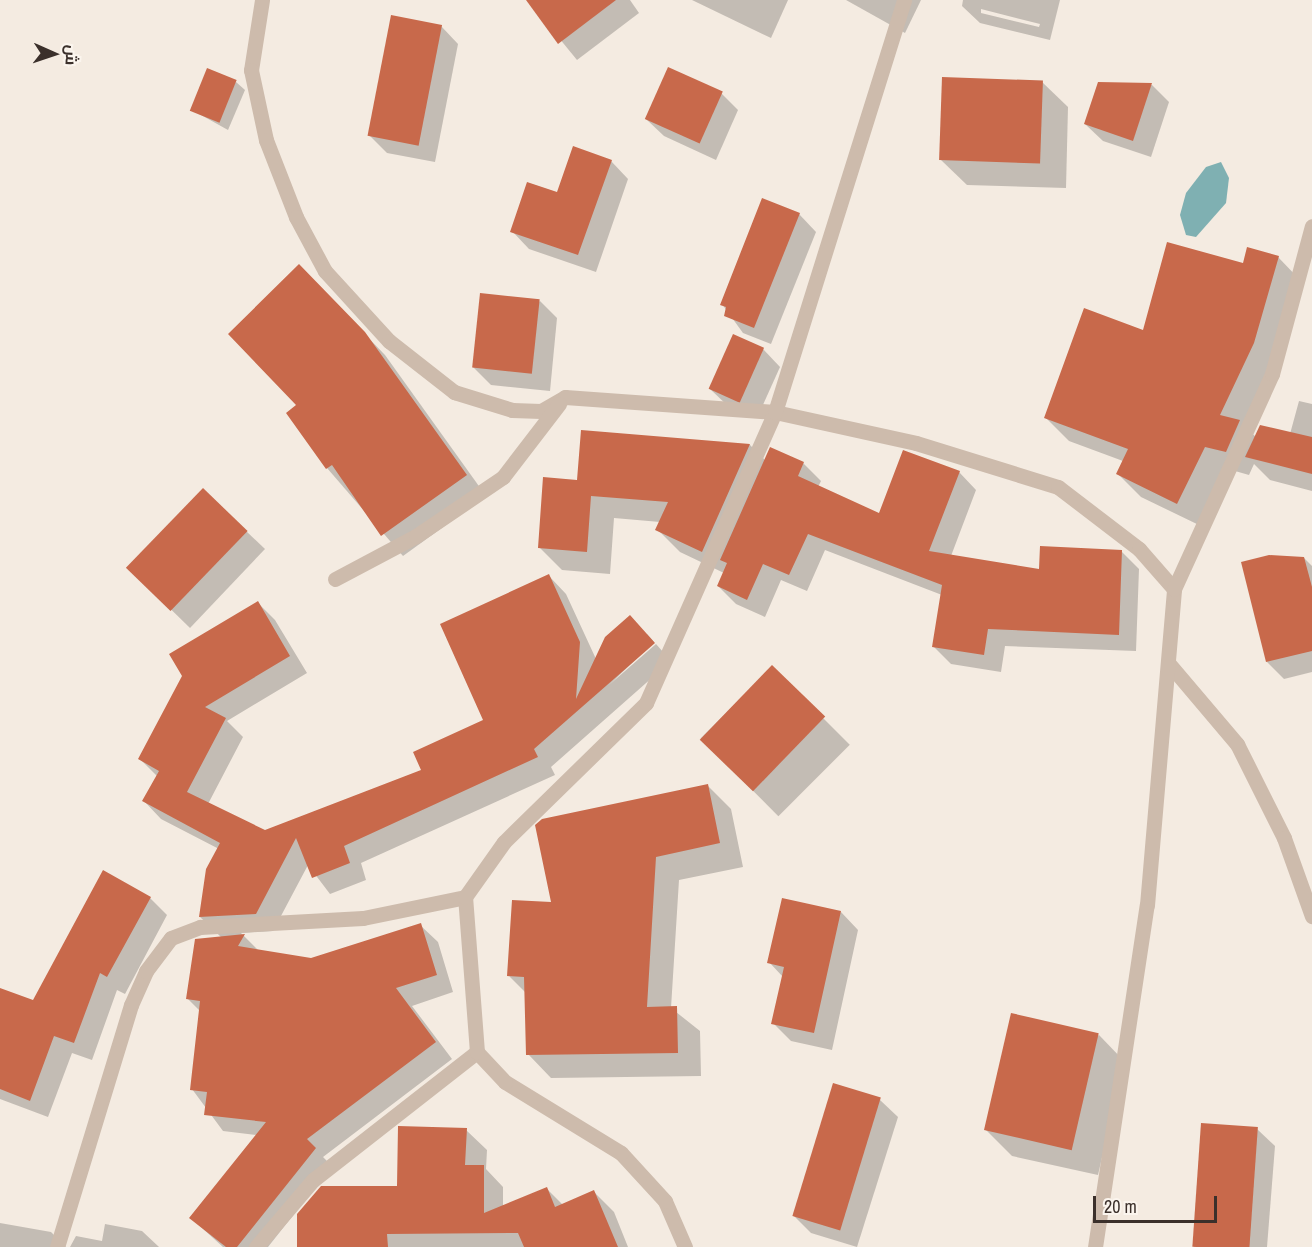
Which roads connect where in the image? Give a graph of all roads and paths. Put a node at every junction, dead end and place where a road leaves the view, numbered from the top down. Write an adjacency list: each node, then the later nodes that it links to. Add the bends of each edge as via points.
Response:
1 (262, 0): 4 (street, via 251,70 266,140 296,218 326,271 389,341 454,392 512,410 541,411)
2 (904, 0): 5 (street)
3 (1312, 226): 7 (street, via 1272,374)
4 (565, 397): 5 (street); 6 (street, via 503,477 416,536)
5 (775, 412): 7 (street, via 916,443 1058,487 1139,549); 9 (street, via 646,703 533,810)
6 (335, 579)
7 (1174, 589): 8 (street)
8 (1170, 665): 10 (street, via 1237,744 1284,838); 15 (street, via 1148,905)
9 (465, 897): 11 (street); 12 (street, via 363,918 200,927 171,938 146,971 131,1005)
10 (1312, 916)
11 (477, 1052): 13 (street, via 313,1180); 14 (street, via 505,1082 621,1153 665,1201)
12 (57, 1247)
13 (256, 1247)
14 (685, 1247)
15 (1095, 1247)

